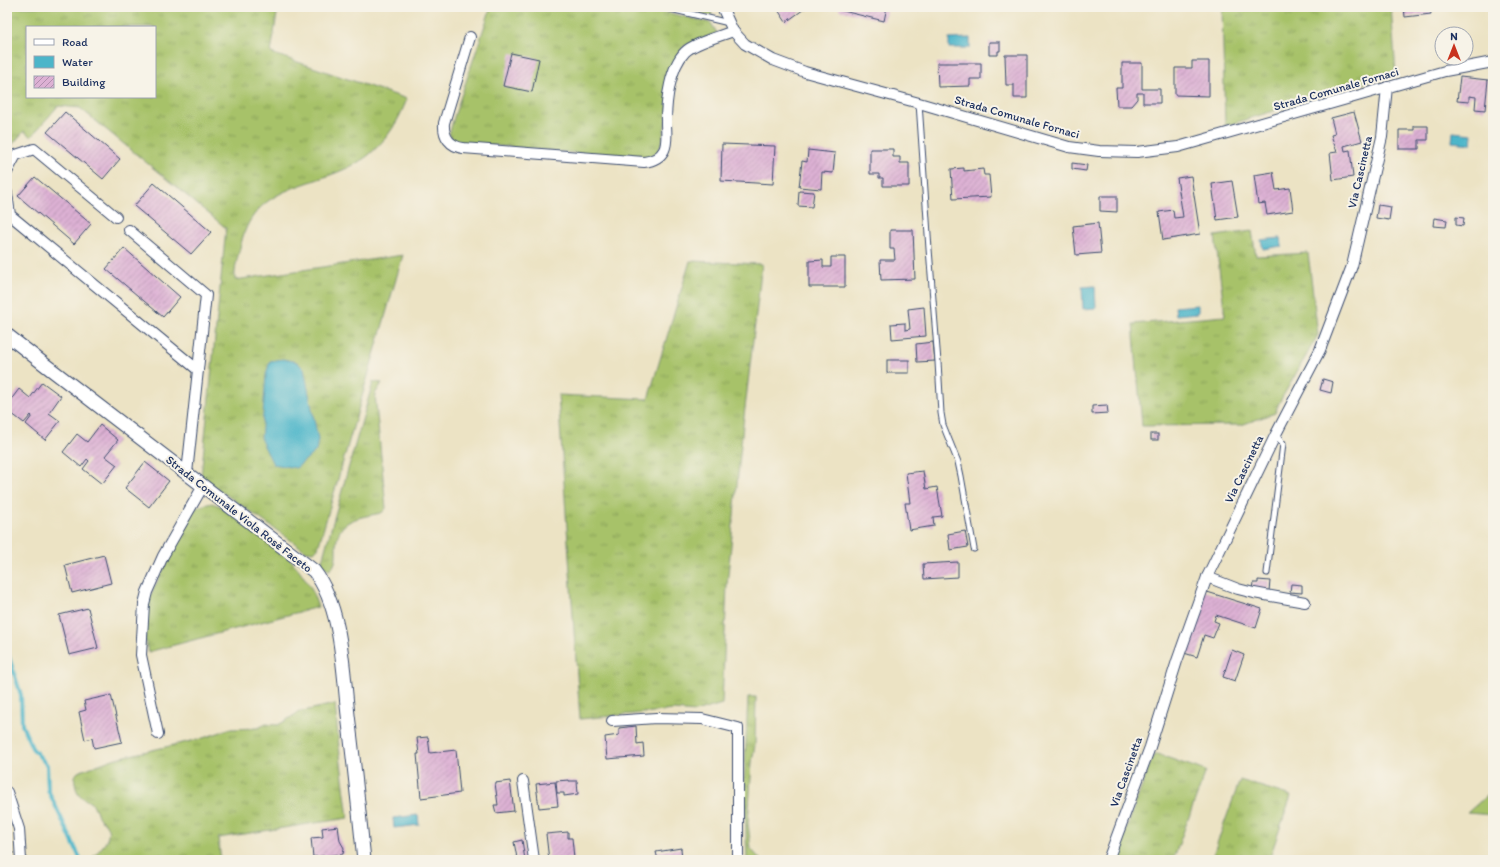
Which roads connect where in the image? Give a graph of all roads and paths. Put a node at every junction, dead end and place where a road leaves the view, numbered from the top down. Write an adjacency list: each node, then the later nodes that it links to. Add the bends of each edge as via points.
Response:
1 (662, 7): 3 (lane)
2 (722, 7): 3 (street, Strada Comunale Fornaci)
3 (731, 27): 4 (street, via 693,47 679,59 669,91 664,151 656,159 644,162 463,148 449,142 444,134 444,123); 7 (street, Strada Comunale Fornaci, via 746,44 773,60 805,72)
4 (470, 37)
5 (1493, 62): 6 (street, Strada Comunale Fornaci, via 1446,71)
6 (1387, 87): 7 (street, Strada Comunale Fornaci, via 1178,147 1137,152 1068,147); 14 (street, Via Cascinetta, via 1382,136 1352,266 1320,350)
7 (919, 103): 17 (lane, via 941,413 962,476)
8 (7, 172): 10 (street, via 16,155 34,149)
9 (7, 193): 13 (street, via 10,215)
10 (116, 217)
11 (129, 230): 13 (street, via 206,295)
12 (7, 334): 15 (street, Strada Comunale Viola Rosè Faceto)
13 (198, 370): 15 (street)
14 (1276, 434): 18 (lane, via 1283,444); 19 (street, Via Cascinetta)
15 (187, 473): 16 (street, Strada Comunale Viola Rosè Faceto)
16 (203, 486): 22 (street, via 163,556 144,604 141,654); 26 (street, Strada Comunale Viola Rosè Faceto, via 314,571 322,582 338,633)
17 (974, 549)
18 (1267, 573)
19 (1207, 578): 20 (street, via 1254,593); 29 (street, Via Cascinetta)
20 (1305, 602)
21 (612, 721): 28 (street, via 656,718 702,719 738,728)
22 (158, 734)
23 (523, 781): 27 (street)
24 (7, 792): 25 (street, via 19,829)
25 (22, 860)
26 (364, 860)
27 (534, 860)
28 (738, 860)
29 (1108, 860)

